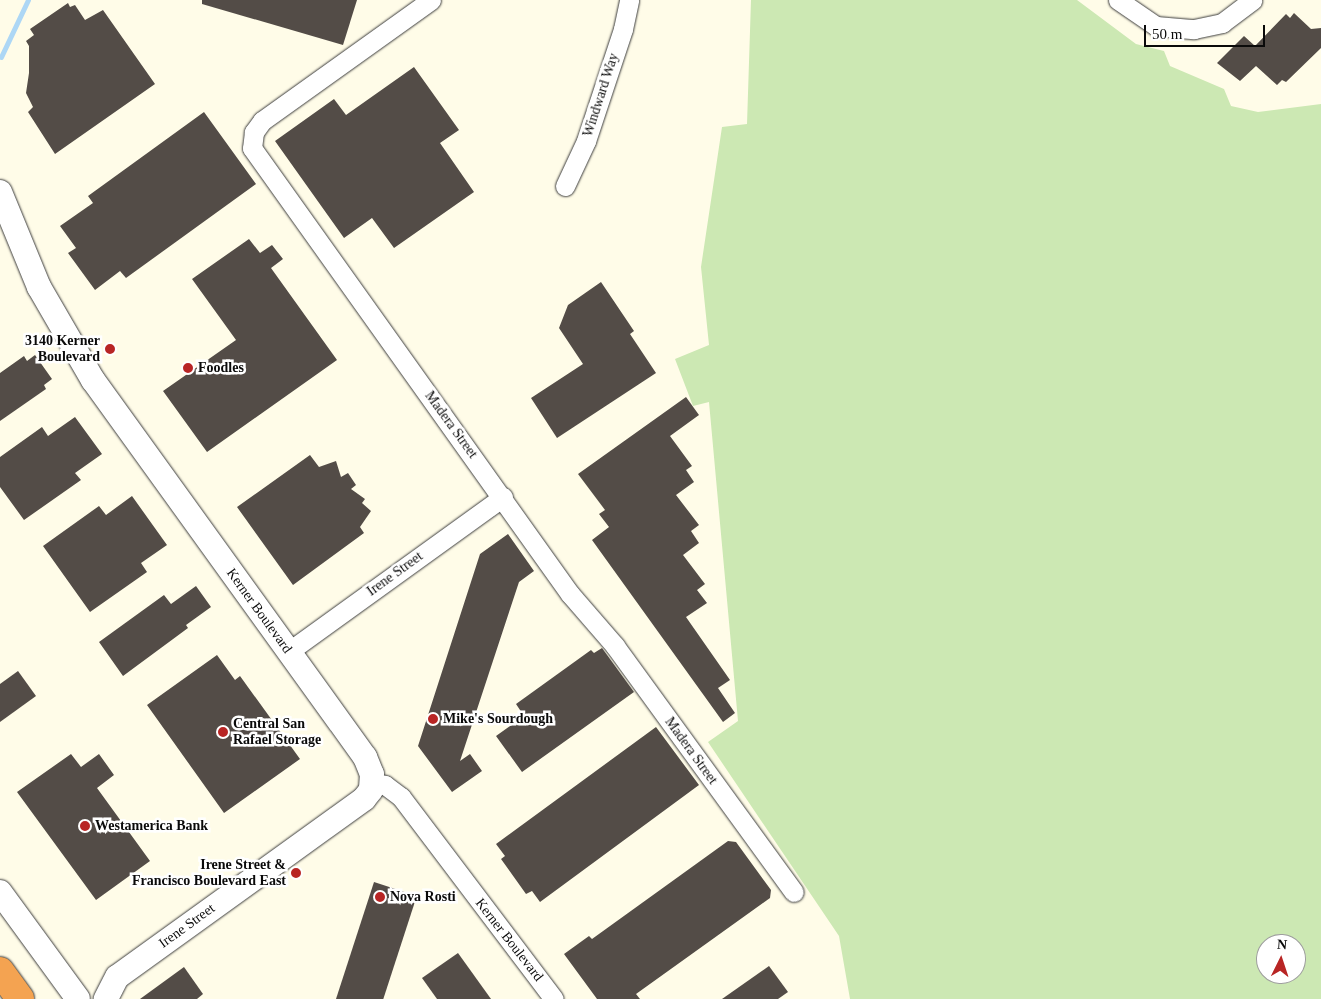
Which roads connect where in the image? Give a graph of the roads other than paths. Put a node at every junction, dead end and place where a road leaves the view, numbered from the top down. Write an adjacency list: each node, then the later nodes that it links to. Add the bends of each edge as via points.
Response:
1 (431, 0): 7 (street, Madera Street, via 262,121 254,132 252,148)
2 (630, 0): 5 (street, Windward Way, via 586,141)
3 (1118, 0): 4 (street, via 1156,26 1194,28 1222,23)
4 (1252, 0)
5 (565, 186)
6 (0, 192): 8 (street, Kerner Boulevard, via 39,287 83,364)
7 (503, 497): 8 (street, Irene Street); 11 (street, Madera Street, via 570,594 615,646)
8 (288, 652): 9 (street, Kerner Boulevard, via 365,757)
9 (373, 783): 13 (street, Irene Street, via 364,799); 18 (street, Kerner Boulevard, via 385,785 401,797)
10 (0, 892): 15 (street)
11 (794, 892)
12 (0, 971): 14 (highway)
13 (117, 977): 16 (street, Irene Street, via 100,982); 17 (street, Irene Street)
14 (20, 999)
15 (78, 999)
16 (83, 999)
17 (106, 999)
18 (554, 999)

